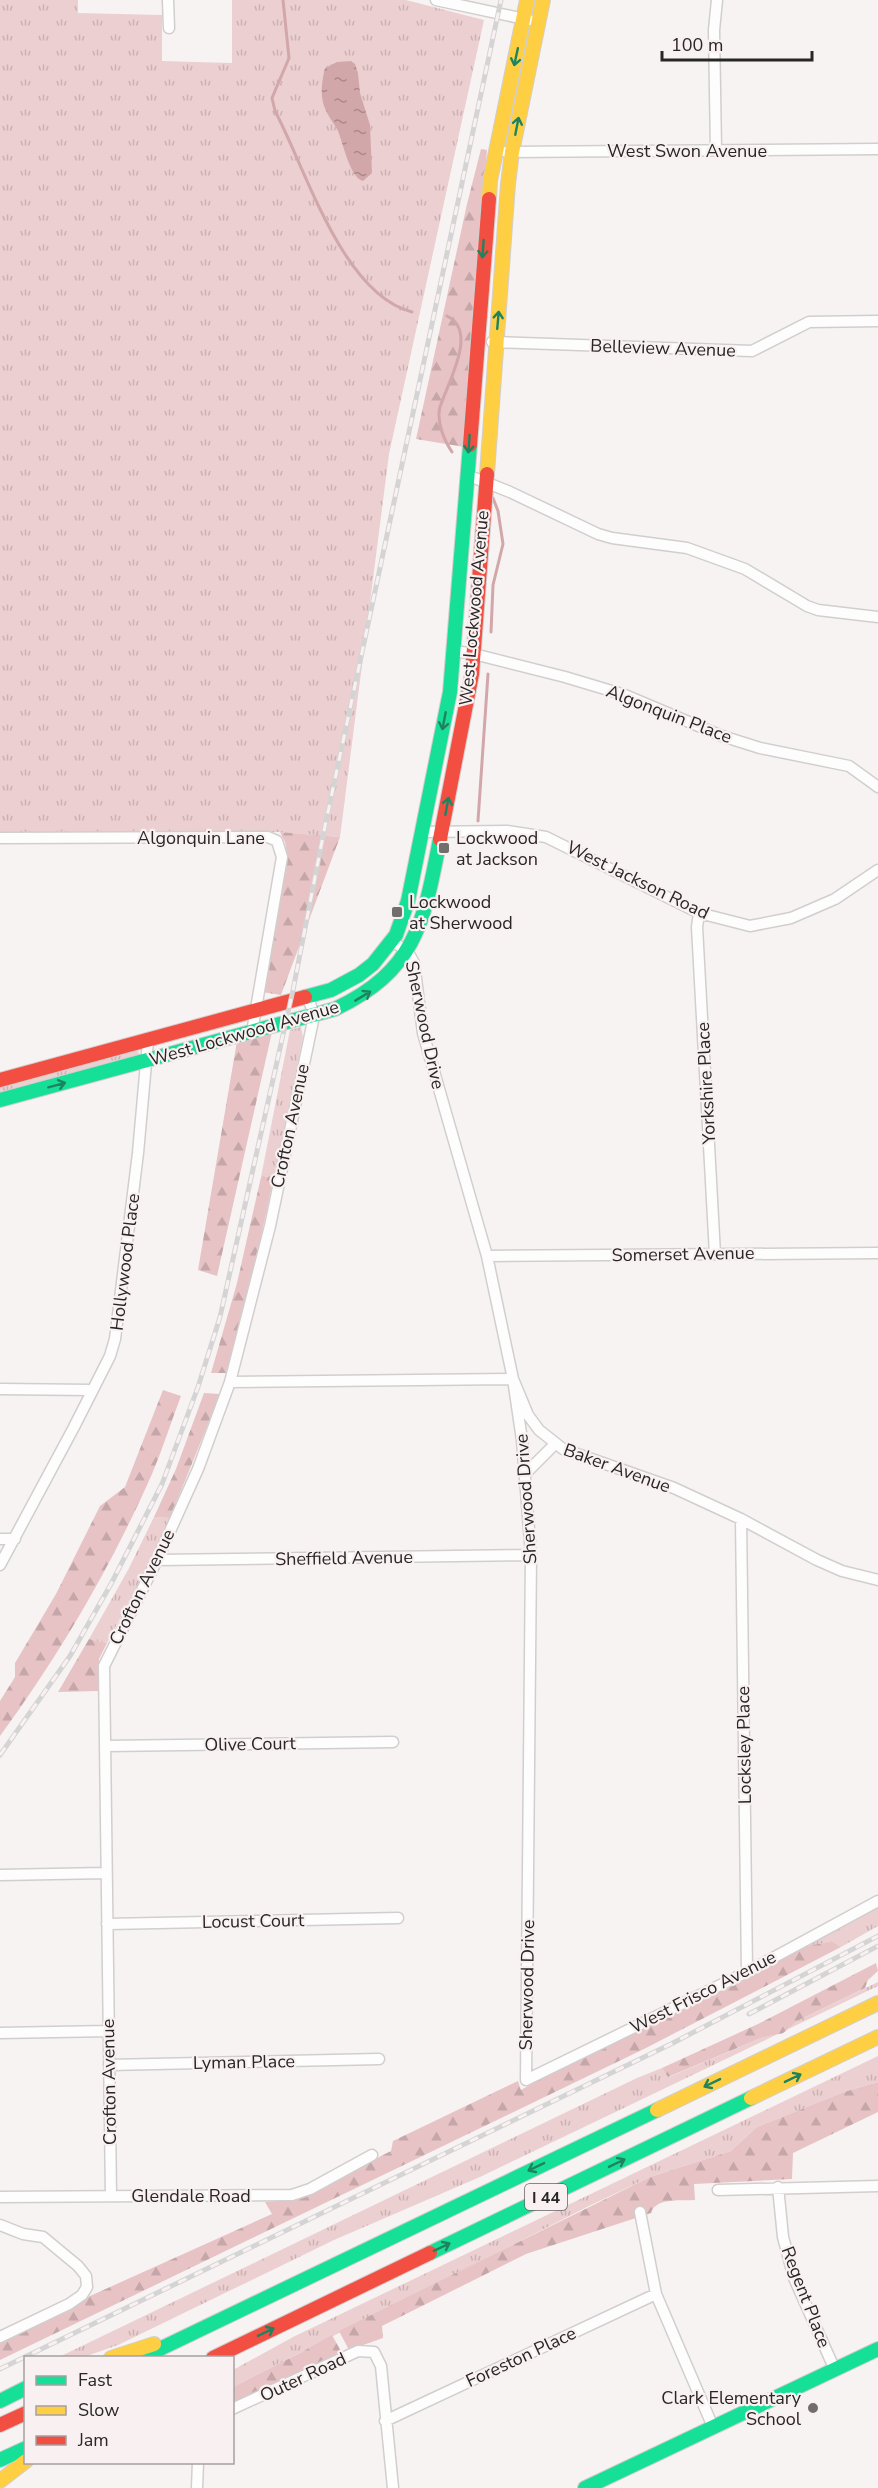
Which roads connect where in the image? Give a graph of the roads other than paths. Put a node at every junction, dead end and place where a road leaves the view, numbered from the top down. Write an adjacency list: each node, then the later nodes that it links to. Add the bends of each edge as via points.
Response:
1 (168, 0): 8 (street)
2 (436, 0): 6 (street)
3 (527, 0): 6 (main road, West Lockwood Avenue)
4 (543, 0): 7 (main road, West Lockwood Avenue)
5 (717, 0): 10 (street)
6 (524, 19): 7 (street); 11 (main road, West Lockwood Avenue, one-way to 11)
7 (538, 22): 12 (main road, West Lockwood Avenue, one-way to 7)
8 (169, 28)
9 (878, 149): 10 (street, West Swon Avenue)
10 (716, 151): 12 (street, West Swon Avenue)
11 (496, 152): 12 (street, West Swon Avenue); 14 (main road, West Lockwood Avenue, one-way to 14, via 486,217)
12 (512, 152): 15 (main road, West Lockwood Avenue, one-way to 12)
13 (878, 321): 15 (street, Belleview Avenue, via 809,322 752,351)
14 (477, 342): 15 (street, Belleview Avenue); 16 (main road, West Lockwood Avenue, one-way to 16)
15 (496, 342): 17 (main road, West Lockwood Avenue)
16 (467, 475): 17 (street); 19 (main road, West Lockwood Avenue)
17 (485, 483): 18 (street, via 598,534 687,548 745,568 818,610); 20 (main road, West Lockwood Avenue)
18 (878, 617)
19 (454, 651): 20 (street, Algonquin Place); 22 (main road, West Lockwood Avenue, one-way to 22, via 450,692)
20 (474, 654): 21 (street, Algonquin Place, via 625,695 760,748 849,766); 23 (main road, West Lockwood Avenue, one-way to 20)
21 (878, 787)
22 (422, 832): 23 (street, West Jackson Road); 27 (main road, West Lockwood Avenue, via 408,902)
23 (442, 832): 26 (street, West Jackson Road, via 507,831 546,837); 28 (main road, West Lockwood Avenue, via 427,904)
24 (0, 838): 30 (street, Algonquin Lane, via 268,837 277,841 282,857)
25 (878, 870): 26 (street, West Jackson Road, via 835,899 791,918 750,926)
26 (699, 913): 38 (street, Yorkshire Place)
27 (392, 941): 28 (street, Sherwood Drive); 29 (main road, West Lockwood Avenue, via 359,975)
28 (408, 952): 31 (main road, West Lockwood Avenue, one-way to 28, via 373,990); 39 (street, Sherwood Drive, via 417,974 423,1033)
29 (308, 997): 30 (main road, West Lockwood Avenue); 31 (street, Crofton Avenue)
30 (254, 1012): 32 (street, Algonquin Lane); 33 (main road, West Lockwood Avenue)
31 (314, 1016): 32 (main road, West Lockwood Avenue); 41 (street, Crofton Avenue, via 270,1226)
32 (252, 1032): 34 (main road, West Lockwood Avenue)
33 (148, 1041): 34 (street, Hollywood Place); 35 (main road, West Lockwood Avenue)
34 (146, 1061): 36 (main road, West Lockwood Avenue, one-way to 34); 43 (street, Hollywood Place, via 119,1323 110,1356)
35 (0, 1080)
36 (0, 1100)
37 (878, 1253): 38 (street, Somerset Avenue)
38 (715, 1254): 39 (street, Somerset Avenue)
39 (487, 1256): 40 (street, Sherwood Drive)
40 (513, 1379): 41 (street); 44 (street, Baker Avenue, via 528,1415); 45 (street, Sherwood Drive)
41 (230, 1382): 50 (street, Crofton Avenue)
42 (0, 1389): 43 (street)
43 (92, 1390): 48 (street, Hollywood Place)
44 (555, 1444): 45 (street); 46 (street, Baker Avenue, via 581,1457 674,1488)
45 (525, 1474): 49 (street, Sherwood Drive)
46 (741, 1519): 52 (street, Baker Avenue, via 816,1560); 60 (street, Locksley Place)
47 (0, 1539): 48 (street)
48 (15, 1539): 51 (street, Hollywood Place)
49 (531, 1556): 50 (street, Sheffield Avenue); 67 (street, Sherwood Drive)
50 (158, 1560): 54 (street, Crofton Avenue, via 104,1666)
51 (0, 1565)
52 (878, 1580)
53 (393, 1742): 54 (street, Olive Court)
54 (106, 1746): 55 (street, Crofton Avenue)
55 (106, 1873): 56 (street); 59 (street, Crofton Avenue)
56 (0, 1875)
57 (878, 1901): 60 (street, West Frisco Avenue)
58 (398, 1918): 59 (street, Locust Court)
59 (107, 1924): 62 (street, Crofton Avenue)
60 (747, 1972): 67 (street, West Frisco Avenue)
61 (878, 2003): 77 (main road, I 44, one-way to 77)
62 (109, 2031): 63 (street); 66 (street, Crofton Avenue)
63 (0, 2033)
64 (878, 2037): 82 (main road, I 44, one-way to 64)
65 (379, 2059): 66 (street, Lyman Place)
66 (109, 2065): 72 (street, Crofton Avenue)
67 (526, 2080)
68 (372, 2155): 72 (street, Glendale Road, via 292,2195)
69 (878, 2186): 70 (street)
70 (778, 2187): 71 (street); 83 (street, Regent Place, via 783,2237 794,2278)
71 (718, 2190)
72 (111, 2196): 73 (street, Glendale Road)
73 (0, 2197)
74 (640, 2212): 76 (street)
75 (0, 2225): 78 (street, via 43,2237 78,2266 86,2276 87,2287 69,2304)
76 (656, 2294): 88 (street, Foreston Place); 90 (street)
77 (192, 2333): 80 (main road); 81 (main road, I 44)
78 (0, 2337)
79 (878, 2349): 83 (main road)
80 (117, 2356)
81 (145, 2356)
82 (217, 2356)
83 (835, 2370): 90 (main road)
84 (24, 2389): 85 (main road)
85 (0, 2401)
86 (234, 2408): 88 (street, Outer Road, via 358,2351 374,2352 381,2366)
87 (24, 2414): 89 (main road)
88 (385, 2421): 97 (street)
89 (0, 2426)
90 (713, 2427): 98 (main road)
91 (24, 2449): 92 (main road)
92 (0, 2460)
93 (24, 2463): 95 (main road)
94 (198, 2464): 96 (street)
95 (0, 2481)
96 (197, 2488)
97 (393, 2488)
98 (585, 2488)

